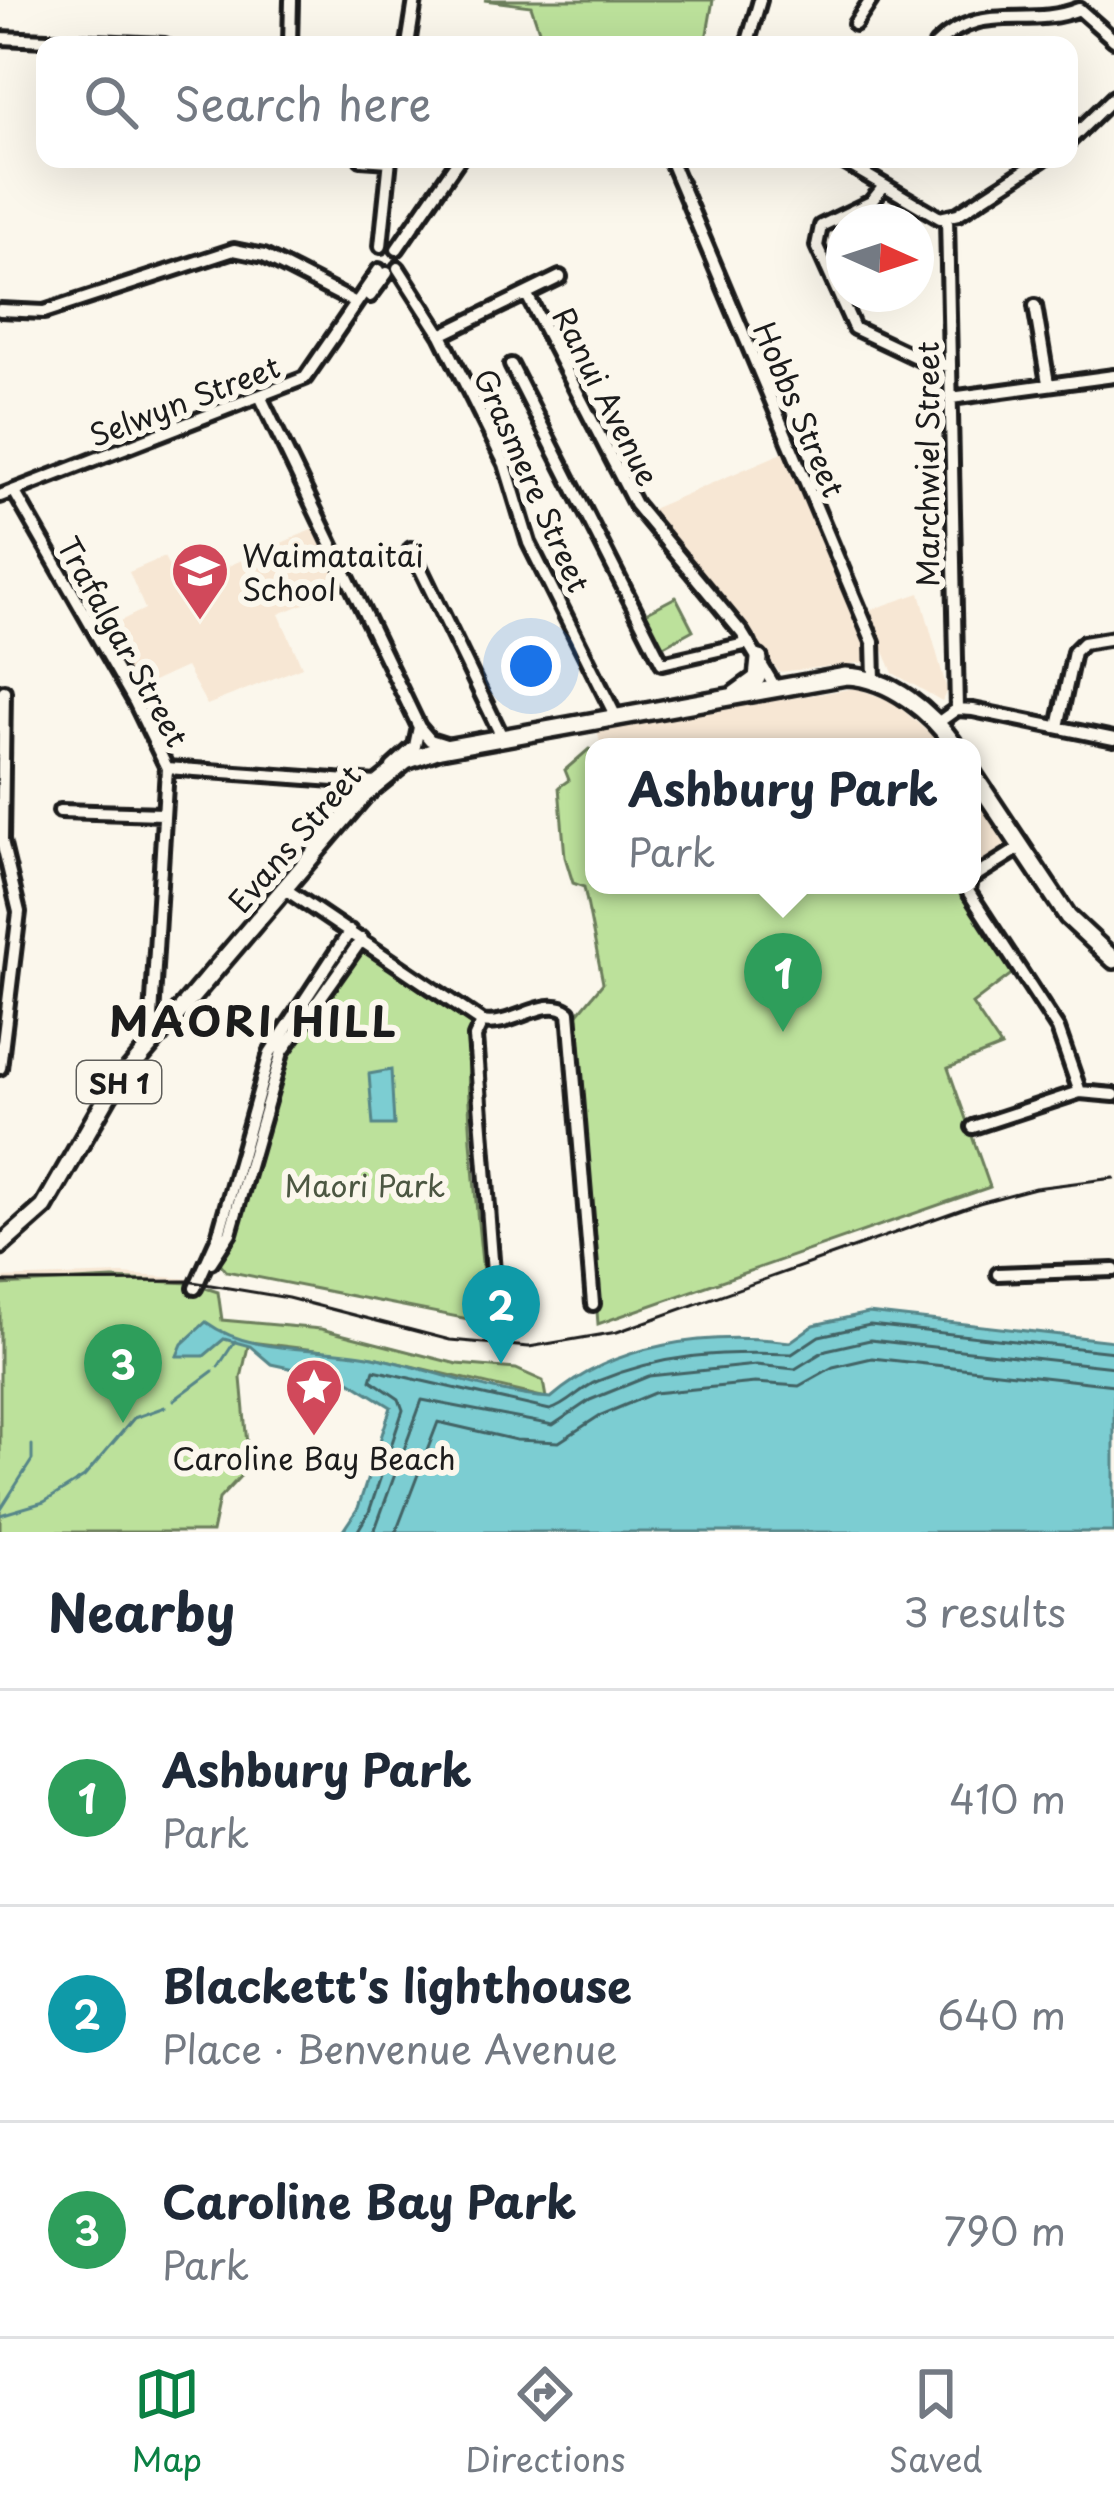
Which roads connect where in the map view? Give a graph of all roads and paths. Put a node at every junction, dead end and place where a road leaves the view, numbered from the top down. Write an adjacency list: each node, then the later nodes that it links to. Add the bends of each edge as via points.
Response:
1 (292, 0): 8 (street)
2 (416, 0): 9 (street)
3 (760, 0): 10 (street)
4 (871, 0): 7 (street)
5 (1090, 0): 6 (street)
6 (1079, 9): 11 (street, via 981,14); 14 (street)
7 (855, 23)
8 (290, 36)
9 (410, 36)
10 (750, 36)
11 (944, 36)
12 (0, 38): 13 (street)
13 (36, 40)
14 (1114, 40)
15 (1114, 97): 16 (street)
16 (1078, 132)
17 (389, 168): 24 (street)
18 (453, 168): 25 (street)
19 (674, 168): 45 (street, Hobbs Street, via 875,649)
20 (856, 168): 22 (street)
21 (1028, 168): 23 (street)
22 (883, 187): 23 (street); 34 (street, via 871,202 821,226 818,251 854,328)
23 (947, 218): 34 (street, Marchwiel Street)
24 (381, 246): 25 (street); 26 (street, via 374,258)
25 (398, 249): 26 (street)
26 (388, 271): 29 (street, Selwyn Street); 32 (street, Grasmere Street)
27 (560, 277): 28 (street)
28 (528, 297): 32 (street); 43 (street, Ranui Avenue, via 635,505)
29 (356, 306): 31 (street, via 264,256 234,250 44,312); 37 (street, Selwyn Street, via 311,374)
30 (1035, 306): 36 (street)
31 (0, 310)
32 (441, 335): 50 (street, Grasmere Street, via 505,464 529,543)
33 (511, 365): 43 (street, via 662,663)
34 (950, 366): 38 (street, Marchwiel Street)
35 (1114, 376): 36 (street)
36 (1048, 383): 38 (street)
37 (260, 396): 39 (street, Selwyn Street); 52 (street)
38 (951, 398): 49 (street, Marchwiel Street)
39 (14, 491): 40 (street, Selwyn Street); 58 (street, Trafalgar Street)
40 (0, 496)
41 (411, 549): 54 (street)
42 (1114, 638): 53 (street, via 1074,652)
43 (749, 643): 44 (street, Ranui Avenue)
44 (759, 659): 46 (street, Ranui Avenue); 48 (highway, via 757,678)
45 (874, 679): 46 (highway, Evans Street / SH 1); 51 (highway)
46 (775, 687): 48 (highway, Evans Street / SH 1)
47 (4, 691): 63 (street)
48 (733, 696): 50 (highway, Evans Street / SH 1)
49 (957, 710): 51 (street); 53 (street)
50 (616, 717): 54 (highway, Evans Street / SH 1)
51 (936, 724): 55 (highway)
52 (419, 727): 57 (street, via 432,742); 59 (street, via 415,746)
53 (1058, 728): 56 (street)
54 (502, 736): 57 (highway, Evans Street / SH 1)
55 (948, 738)
56 (1114, 739)
57 (452, 746): 59 (highway, Evans Street / SH 1)
58 (167, 768): 59 (street); 62 (street, Trafalgar Street)
59 (382, 778): 66 (highway, Evans Street / SH 1)
60 (981, 787): 64 (highway)
61 (60, 811): 62 (street)
62 (163, 814): 72 (street, Trafalgar Street, via 152,1017)
63 (1, 841): 73 (street, via 19,912)
64 (1020, 848): 65 (street); 70 (highway, via 1075,926)
65 (981, 875)
66 (285, 889): 68 (street); 72 (highway, Evans Street / SH 1)
67 (970, 894): 74 (street, via 1058,1029)
68 (350, 931): 69 (street); 78 (street, via 270,1053)
69 (362, 939): 71 (street); 78 (street, via 282,1052 230,1233)
70 (1114, 960)
71 (482, 1022): 82 (street, via 508,1022 549,1005 569,1012); 83 (street, via 475,1037)
72 (160, 1033): 77 (highway, Evans Street / SH 1, via 95,1113 44,1207)
73 (0, 1068)
74 (1080, 1092): 75 (street); 76 (street)
75 (1114, 1096)
76 (973, 1126)
77 (0, 1246)
78 (208, 1265): 81 (street)
79 (1114, 1270): 80 (street)
80 (998, 1274)
81 (195, 1288)
82 (592, 1304)
83 (497, 1325)

